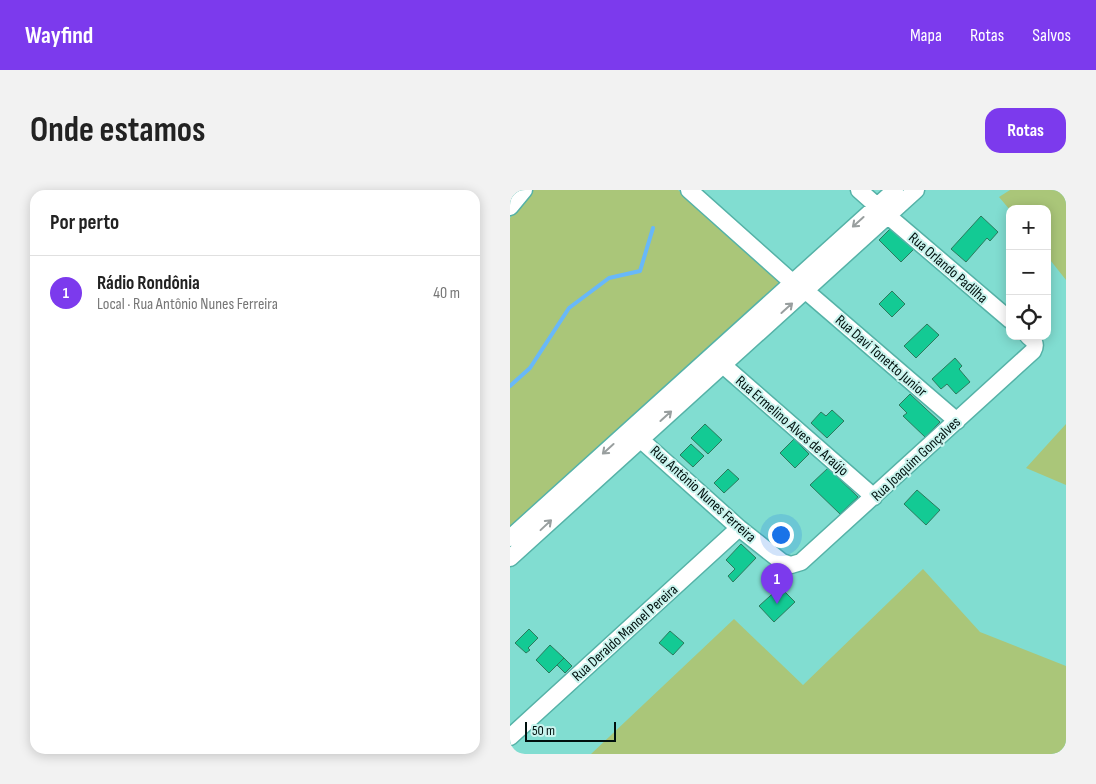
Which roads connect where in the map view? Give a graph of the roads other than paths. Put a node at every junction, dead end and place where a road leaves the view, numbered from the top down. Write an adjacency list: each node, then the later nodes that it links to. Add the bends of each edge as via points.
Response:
1 (524, 190): 6 (street)
2 (689, 190): 8 (street)
3 (860, 190): 7 (street, Rua Orlando Padilha)
4 (895, 190): 7 (street)
5 (916, 190): 7 (street)
6 (510, 207)
7 (882, 210): 8 (street, one-way to 8); 9 (street); 10 (street, Rua Orlando Padilha)
8 (792, 282): 12 (street)
9 (806, 291): 12 (street, one-way to 9); 13 (street, Rua Davi Tonetto Junior)
10 (1006, 317)
11 (1032, 341): 13 (street, Rua Joaquim Gonçalves, via 1033,351)
12 (717, 360): 14 (street, one-way to 12); 15 (street, Rua Ermelino Alves de Araújo); 17 (street, one-way to 17)
13 (957, 421): 15 (street, Rua Joaquim Gonçalves)
14 (640, 439): 16 (street, Rua Antônio Nunes Ferreira); 18 (street, one-way to 14)
15 (874, 497): 19 (street, Rua Joaquim Gonçalves, via 801,562)
16 (739, 528): 19 (street, Rua Antônio Nunes Ferreira, via 782,562); 20 (street, Rua Deraldo Manoel Pereira)
17 (510, 538)
18 (510, 558)
19 (791, 565)
20 (510, 737)

